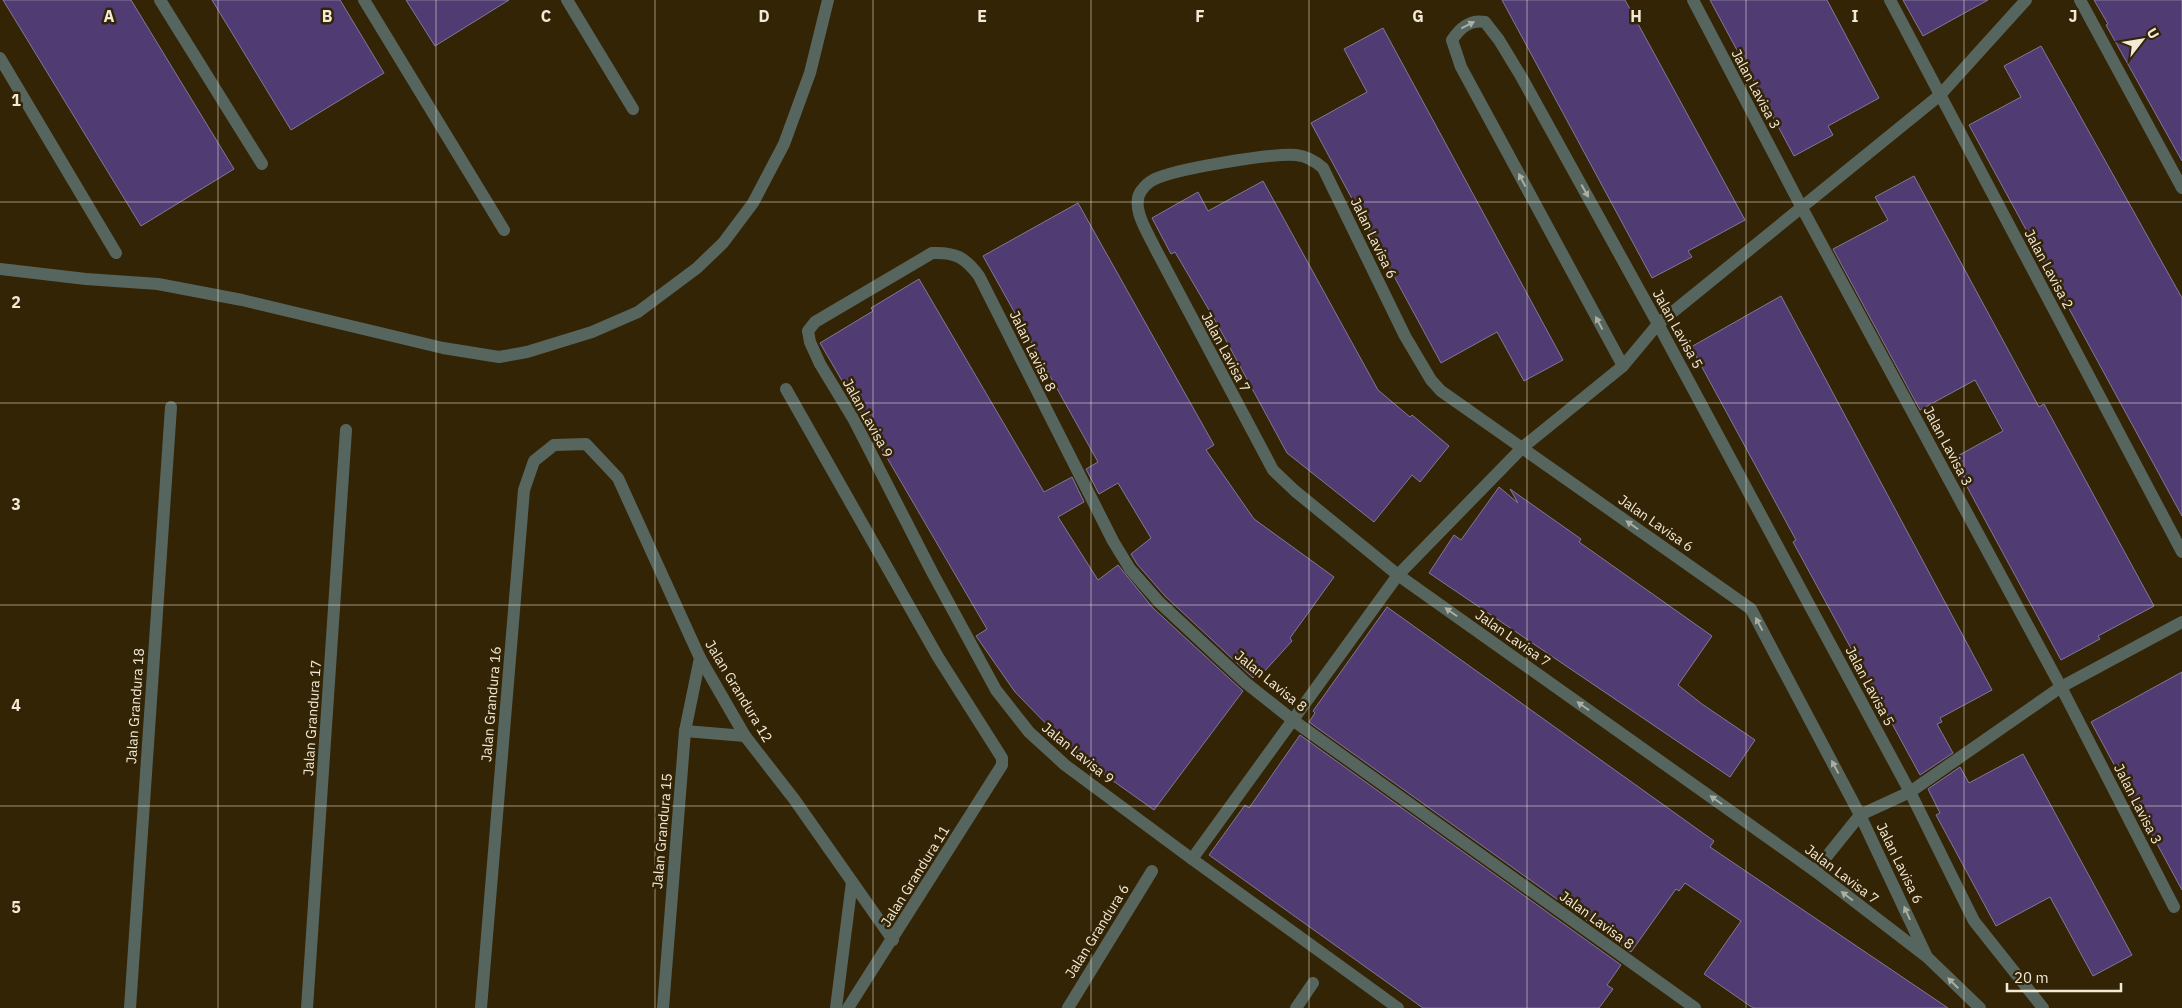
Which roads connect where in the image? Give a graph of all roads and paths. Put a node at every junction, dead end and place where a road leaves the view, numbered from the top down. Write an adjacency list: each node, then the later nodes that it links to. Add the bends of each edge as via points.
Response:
1 (160, 0): 13 (street)
2 (364, 0): 16 (street)
3 (567, 0): 11 (street)
4 (828, 0): 19 (street, via 807,82 784,144 753,203 722,243 696,268 638,312 592,332 499,358 158,284)
5 (1692, 0): 15 (street, Jalan Lavisa 3)
6 (1890, 0): 10 (street, Jalan Lavisa 2)
7 (2026, 0): 10 (street)
8 (2080, 0): 14 (street)
9 (0, 58): 17 (street)
10 (1940, 94): 15 (street); 27 (street, Jalan Lavisa 2)
11 (633, 109)
12 (1314, 160): 26 (street, Jalan Lavisa 6, via 1330,179 1405,336 1431,380 1441,391); 28 (street, Jalan Lavisa 7, via 1298,155 1275,155 1181,171 1152,180 1141,191 1139,212 1273,470)
13 (262, 164)
14 (2182, 188)
15 (1802, 208): 20 (street); 31 (street, Jalan Lavisa 3)
16 (504, 230)
17 (116, 253)
18 (962, 258): 32 (street, Jalan Lavisa 8, via 979,276 1130,570 1159,602 1239,676); 37 (street, Jalan Lavisa 9, via 948,252 932,253 815,322 808,331 810,342 996,690 1029,732 1065,765)
19 (0, 269)
20 (1658, 324): 21 (street); 21 (street, Jalan Lavisa 5, one-way to 20, via 1461,67 1452,40 1460,29 1476,20 1485,22 1499,40); 35 (street, Jalan Lavisa 5)
21 (1623, 366): 26 (street)
22 (786, 389): 42 (street, Jalan Grandura 11, via 938,657 1002,758 1002,765)
23 (171, 407): 45 (street, Jalan Grandura 18)
24 (346, 430): 46 (street, Jalan Grandura 17)
25 (586, 444): 30 (street, Jalan Grandura 12, via 618,478); 47 (street, Jalan Grandura 16, via 554,445 534,461 524,490)
26 (1523, 448): 28 (street); 36 (street, Jalan Lavisa 6, one-way to 26, via 1751,609)
27 (2182, 552)
28 (1398, 575): 32 (street); 39 (street, Jalan Lavisa 7, one-way to 28)
29 (2182, 622): 31 (street)
30 (700, 658): 33 (street, Jalan Grandura 15); 34 (street, Jalan Grandura 12)
31 (2061, 687): 35 (street); 41 (street, Jalan Lavisa 3)
32 (1294, 721): 37 (street); 54 (street, Jalan Lavisa 8)
33 (684, 732): 34 (street); 48 (street, Jalan Grandura 15)
34 (745, 736): 40 (street, Jalan Grandura 12)
35 (1910, 792): 36 (street); 56 (street, Jalan Lavisa 5, via 1974,921)
36 (1860, 815): 39 (street); 43 (street, Jalan Lavisa 6, one-way to 36)
37 (1192, 860): 53 (street, Jalan Lavisa 9)
38 (1152, 871): 51 (street, Jalan Grandura 6)
39 (1815, 871): 43 (street, Jalan Lavisa 7, one-way to 39)
40 (852, 882): 42 (street, Jalan Grandura 12); 49 (street)
41 (2174, 907)
42 (893, 940): 50 (street, Jalan Grandura 11)
43 (1927, 957): 55 (street, Jalan Lavisa 7, one-way to 43)
44 (1313, 983): 52 (street)
45 (130, 1008)
46 (308, 1008)
47 (481, 1008)
48 (662, 1008)
49 (836, 1008)
50 (848, 1008)
51 (1068, 1008)
52 (1296, 1008)
53 (1398, 1008)
54 (1695, 1008)
55 (1980, 1008)
56 (2043, 1008)

